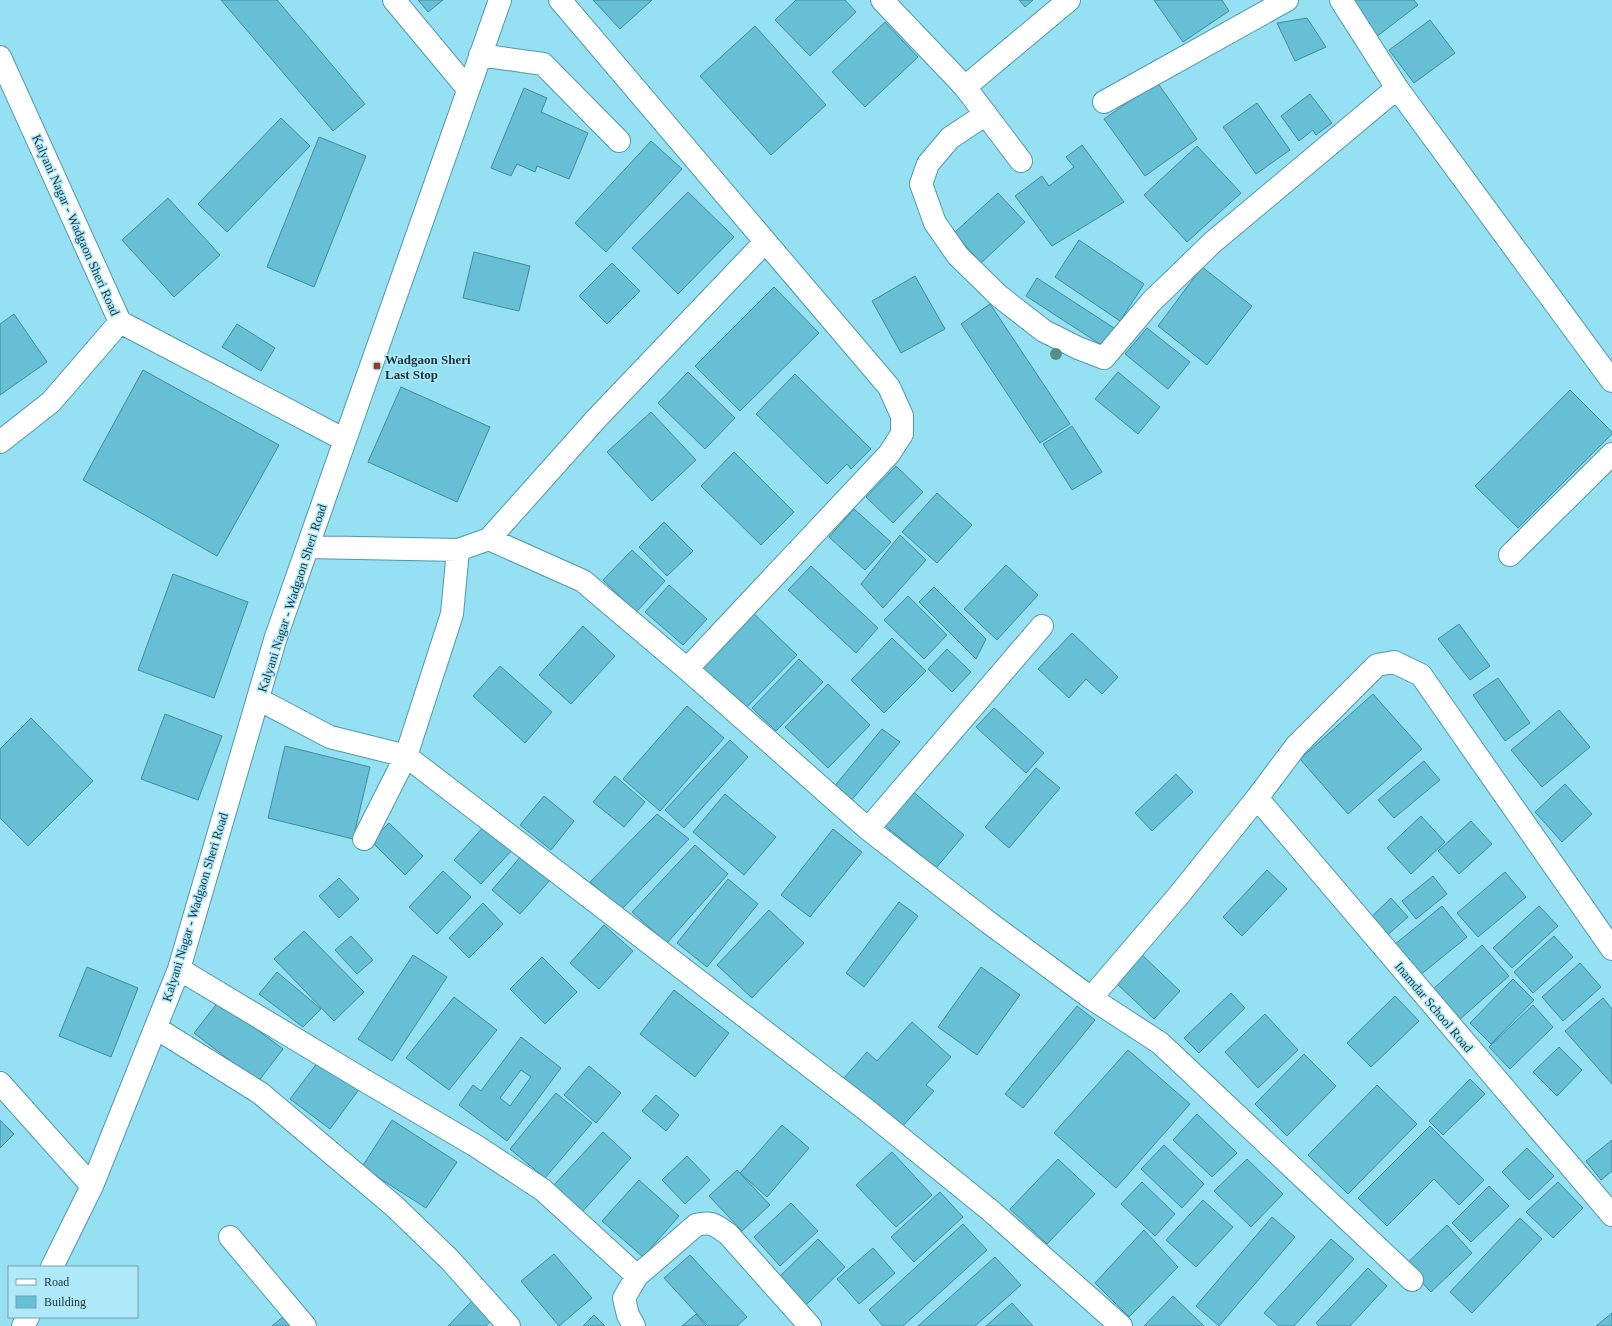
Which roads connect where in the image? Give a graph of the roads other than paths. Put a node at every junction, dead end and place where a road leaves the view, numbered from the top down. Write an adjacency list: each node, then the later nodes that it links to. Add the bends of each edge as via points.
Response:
1 (394, 0): 12 (street)
2 (500, 0): 8 (street)
3 (560, 0): 17 (street)
4 (882, 0): 10 (street)
5 (1069, 0): 10 (street)
6 (1287, 0): 13 (street)
7 (1341, 0): 11 (street)
8 (480, 55): 12 (street); 15 (street, via 543,64)
9 (0, 57): 18 (street, Kalyani Nagar - Wadgaon Sheri Road)
10 (964, 87): 14 (street)
11 (1397, 88): 14 (street, via 1213,242 1151,302 1104,358 1044,331 999,296 958,256 935,223 921,184 928,164 950,138); 19 (street)
12 (468, 89): 20 (street)
13 (1104, 102)
14 (986, 114): 16 (street)
15 (619, 141)
16 (1021, 161)
17 (765, 242): 23 (street, via 597,418); 28 (street, via 889,386 902,416 902,434 889,454)
18 (120, 322): 20 (street, Kalyani Nagar - Wadgaon Sheri Road); 21 (street, via 51,402)
19 (1612, 381)
20 (345, 440): 24 (street, Kalyani Nagar - Wadgaon Sheri Road)
21 (0, 442)
22 (1612, 454): 26 (street)
23 (489, 539): 25 (street); 28 (street, via 583,581)
24 (308, 547): 25 (street); 29 (street, Kalyani Nagar - Wadgaon Sheri Road, via 275,640)
25 (458, 550): 30 (street, via 452,614)
26 (1510, 555)
27 (1042, 626): 32 (street)
28 (687, 669): 32 (street)
29 (258, 698): 30 (street, via 330,737); 35 (street, Kalyani Nagar - Wadgaon Sheri Road)
30 (406, 756): 33 (street); 49 (street, via 864,1108 991,1211)
31 (1256, 798): 34 (street, via 1296,746 1358,682 1377,665 1394,662 1421,675); 36 (street); 40 (street, Inamdar School Road)
32 (868, 829): 36 (street)
33 (364, 839)
34 (1612, 949)
35 (179, 969): 37 (street, Kalyani Nagar - Wadgaon Sheri Road); 43 (street, via 476,1146 543,1190)
36 (1091, 998): 44 (street, via 1160,1043)
37 (156, 1028): 39 (street, Kalyani Nagar - Wadgaon Sheri Road); 46 (street, via 260,1093 394,1206 450,1260)
38 (0, 1083): 39 (street)
39 (92, 1186): 42 (street, Kalyani Nagar - Wadgaon Sheri Road)
40 (1612, 1215)
41 (230, 1237): 45 (street)
42 (52, 1266)
43 (637, 1276): 47 (street, via 624,1298); 48 (street, via 696,1225 706,1222 716,1225 728,1234)
44 (1412, 1280)
45 (305, 1326)
46 (509, 1326)
47 (634, 1326)
48 (810, 1326)
49 (1121, 1326)

